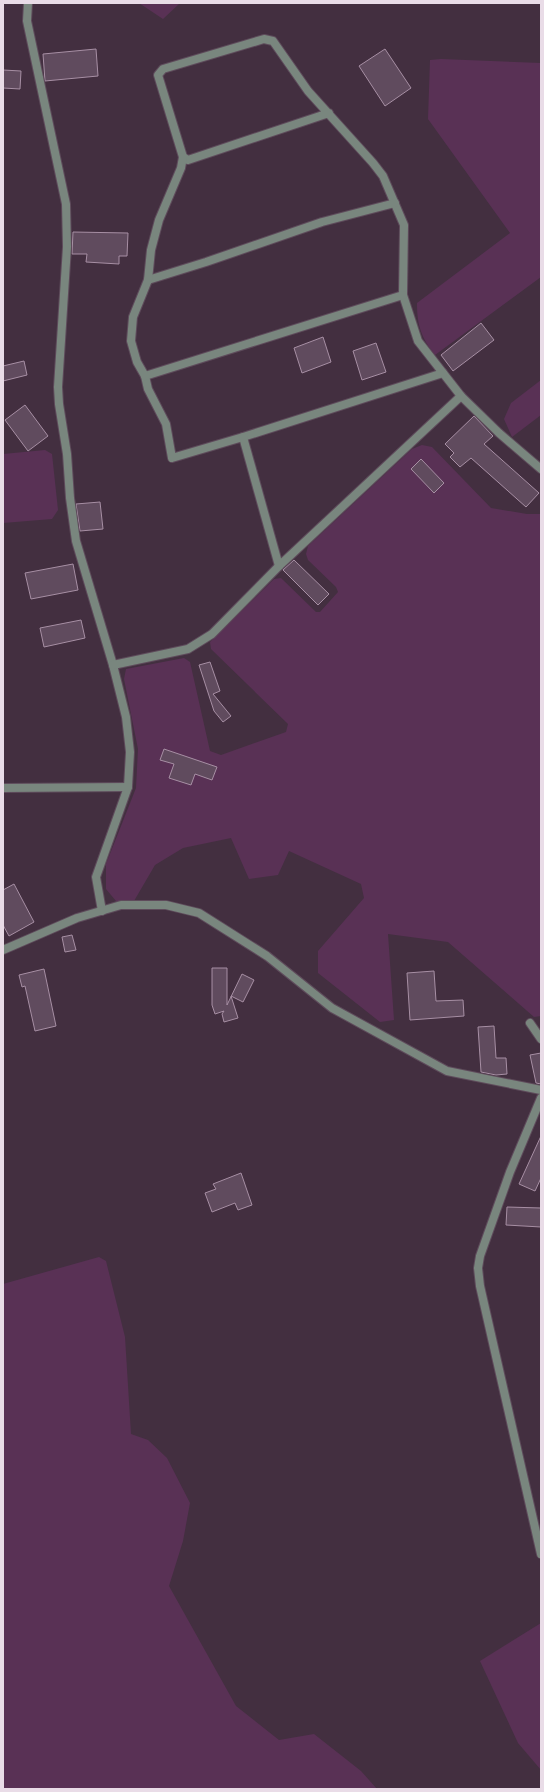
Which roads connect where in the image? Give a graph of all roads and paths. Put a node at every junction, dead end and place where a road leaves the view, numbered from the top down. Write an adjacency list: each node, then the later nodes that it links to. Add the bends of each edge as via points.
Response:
1 (28, 3): 13 (street, via 27,21 66,204 67,247 58,387 72,519 76,542)
2 (329, 113): 3 (street, via 188,160); 3 (street, via 308,91 273,41 264,39 163,69 158,75); 4 (street, via 373,162 383,176)
3 (183, 157): 5 (street, via 157,228 151,250)
4 (395, 202): 5 (street, via 322,222); 6 (street, via 405,234)
5 (148, 280): 8 (street, via 133,317 131,341 137,362)
6 (403, 295): 7 (street, via 418,341); 8 (street)
7 (443, 372): 9 (street); 10 (street)
8 (145, 376): 10 (street, via 148,389 166,424 172,458)
9 (461, 396): 11 (street, via 499,434); 12 (street)
10 (243, 437): 12 (street)
11 (541, 469)
12 (279, 566): 13 (street, via 200,643)
13 (113, 665): 14 (street, via 128,731)
14 (128, 787): 15 (street); 16 (street, via 96,877)
15 (3, 788)
16 (102, 911): 17 (street, via 77,918); 20 (street, via 121,905 166,905 199,913 267,956 332,1008 447,1071)
17 (3, 950)
18 (530, 1023): 19 (street)
19 (541, 1039)
20 (541, 1090)
21 (541, 1098): 22 (street, via 510,1172 478,1268)
22 (541, 1554)

